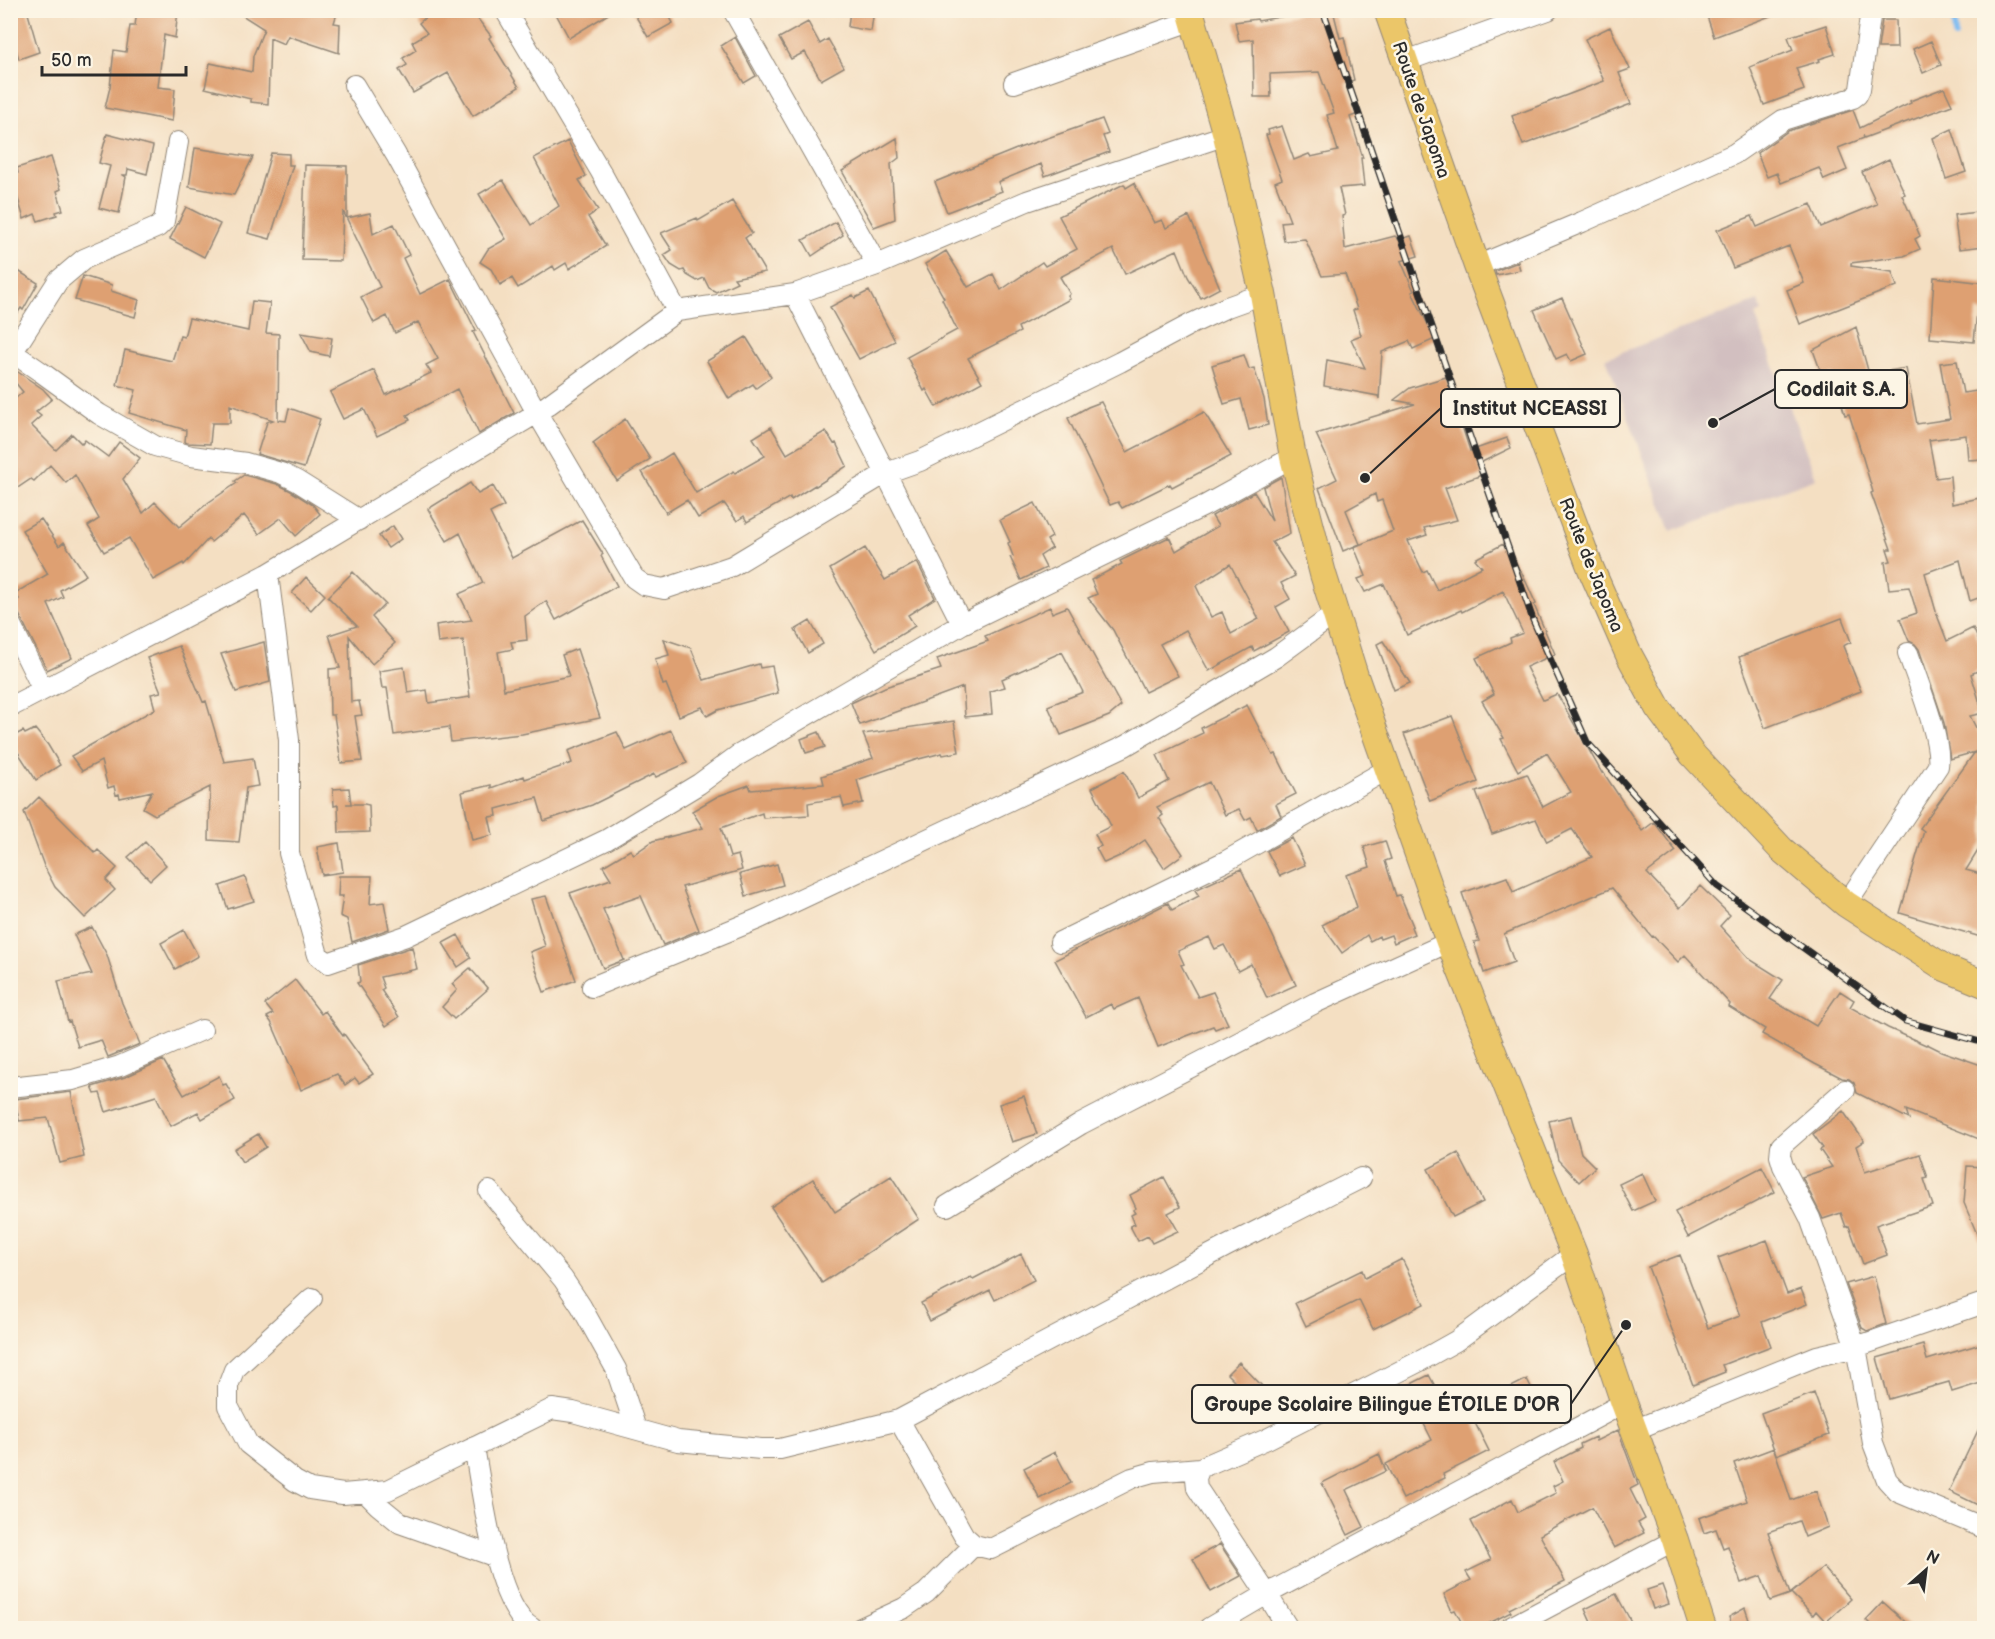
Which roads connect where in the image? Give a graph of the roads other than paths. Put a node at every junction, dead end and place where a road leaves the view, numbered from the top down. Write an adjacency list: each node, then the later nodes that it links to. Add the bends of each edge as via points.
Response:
1 (506, 10): 16 (street)
2 (733, 10): 12 (street)
3 (1387, 10): 7 (main road, Route de Japoma)
4 (1548, 10): 7 (street)
5 (1871, 10): 13 (street, via 1860,89 1853,98 1783,120 1734,154)
6 (1191, 15): 8 (street); 10 (main road)
7 (1403, 62): 13 (main road, Route de Japoma)
8 (1014, 82)
9 (354, 85): 18 (street)
10 (1226, 135): 12 (street, via 1027,201); 15 (main road)
11 (178, 142): 17 (street, via 164,221 84,259 58,281)
12 (877, 265): 14 (street)
13 (1477, 266): 30 (main road, Route de Japoma, via 1592,569 1628,653 1658,708 1692,754 1782,850)
14 (795, 294): 16 (street); 20 (street)
15 (1263, 294): 19 (main road); 20 (street, via 1191,324 920,460)
16 (677, 312): 18 (street)
17 (11, 355): 21 (street, via 155,446 281,473)
18 (537, 413): 20 (street, via 634,578 644,585 664,589 732,566); 21 (street)
19 (1293, 457): 23 (main road); 25 (street, via 1206,505)
20 (886, 473): 25 (street)
21 (359, 520): 22 (street)
22 (268, 574): 25 (street, via 289,740 290,853 318,955 328,963 406,936 606,840 738,756); 27 (street)
23 (1336, 613): 29 (main road); 34 (street, via 1276,657 1125,746 758,919)
24 (10, 623): 27 (street)
25 (962, 624)
26 (1908, 653): 30 (street, via 1932,729 1938,766)
27 (43, 690): 28 (street)
28 (10, 707)
29 (1388, 769): 31 (street, via 1226,861); 32 (main road)
30 (1846, 904): 33 (main road, Route de Japoma, via 1945,968)
31 (1060, 942)
32 (1449, 942): 40 (street, via 1325,998 1081,1124); 41 (main road)
33 (1984, 984)
34 (592, 987)
35 (202, 1030): 36 (street, via 120,1066 73,1080)
36 (10, 1087)
37 (1845, 1090): 44 (street, via 1781,1146 1780,1156 1810,1218)
38 (1361, 1178): 46 (street)
39 (489, 1191): 47 (street, via 581,1306 616,1369)
40 (947, 1206)
41 (1574, 1254): 45 (main road); 50 (street, via 1456,1341 1267,1439)
42 (312, 1298): 51 (street, via 234,1370 228,1386 228,1406 248,1444 295,1481 310,1490)
43 (1984, 1304): 44 (street)
44 (1856, 1347): 48 (street, via 1817,1356); 52 (street, via 1874,1443 1887,1480 1898,1492)
45 (1624, 1403): 48 (main road); 56 (street)
46 (899, 1420): 47 (street, via 780,1449 678,1441); 54 (street, via 964,1536)
47 (636, 1429): 49 (street, via 552,1409)
48 (1634, 1430): 53 (main road)
49 (474, 1448): 51 (street, via 388,1490); 55 (street)
50 (1200, 1468): 54 (street, via 1132,1478 991,1549); 56 (street, via 1197,1488)
51 (366, 1492): 55 (street, via 400,1522)
52 (1984, 1528)
53 (1675, 1540): 61 (street); 62 (main road)
54 (974, 1545): 58 (street, via 926,1593)
55 (494, 1556): 57 (street, via 522,1622)
56 (1267, 1594): 59 (street); 60 (street)
57 (532, 1629)
58 (861, 1629)
59 (1209, 1629)
60 (1288, 1629)
61 (1509, 1629)
62 (1703, 1629)

